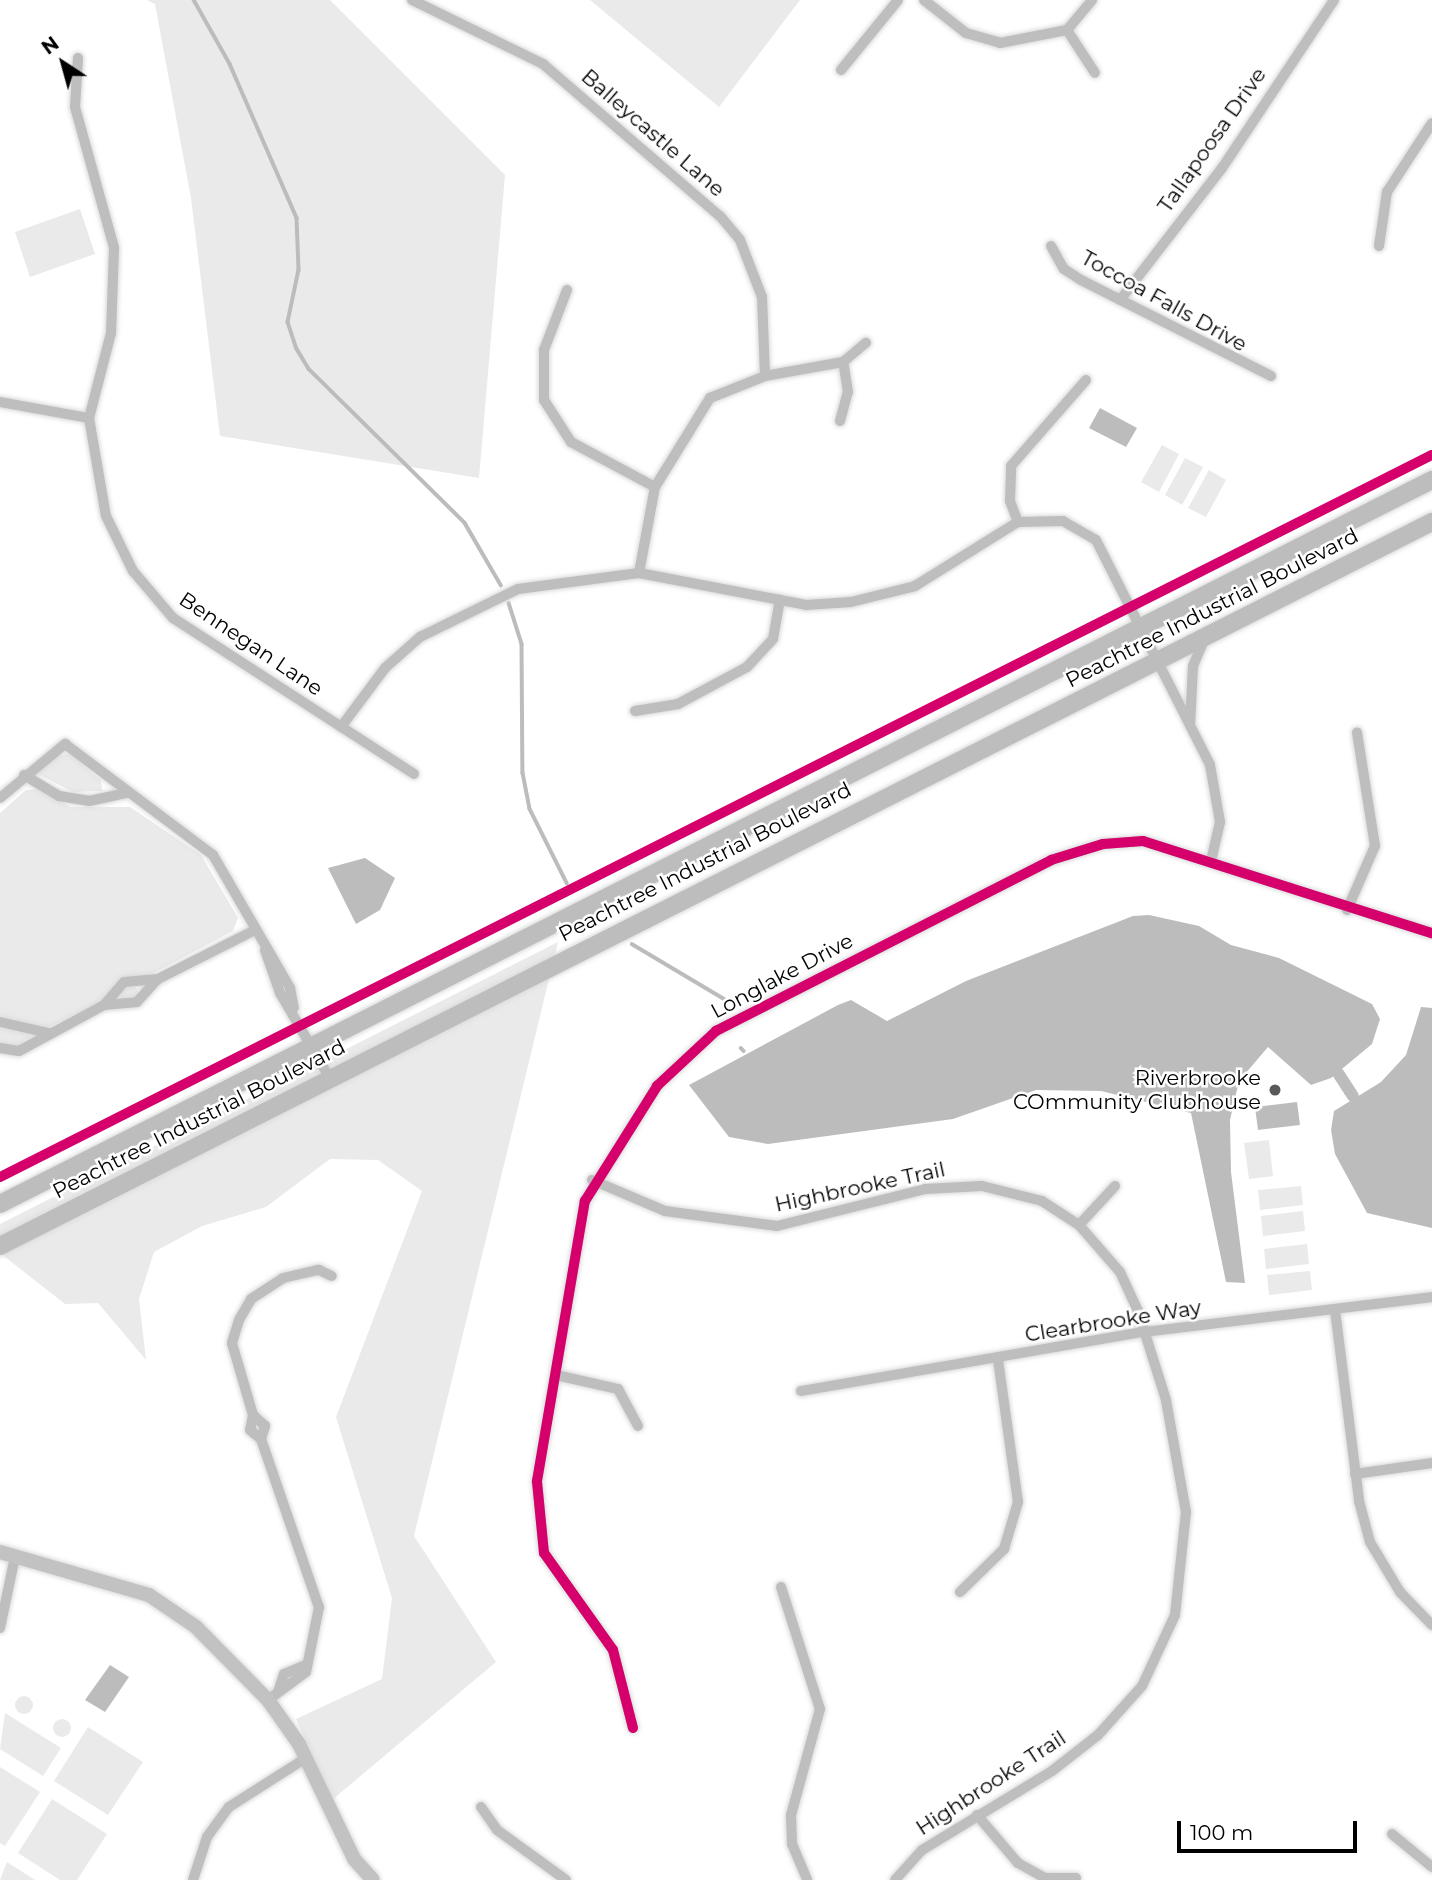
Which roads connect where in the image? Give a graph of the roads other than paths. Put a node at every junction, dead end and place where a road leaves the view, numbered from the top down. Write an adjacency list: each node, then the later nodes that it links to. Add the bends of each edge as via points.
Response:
1 (411, 0): 17 (street, Balleycastle Lane, via 543,64 720,216 740,240 762,297)
2 (898, 0): 8 (street)
3 (924, 0): 6 (street, via 982,40 1019,43)
4 (1092, 0): 6 (street)
5 (1334, 0): 14 (street, Tallapoosa Drive, via 1222,168)
6 (1067, 30): 9 (street)
7 (78, 58): 21 (street, Bennegan Lane, via 75,107 114,248 111,332)
8 (841, 70)
9 (1096, 73)
10 (1432, 123): 12 (street, via 1387,192)
11 (1051, 246): 14 (street, Toccoa Falls Drive, via 1064,269)
12 (1379, 246)
13 (567, 290): 24 (street, via 544,350 544,400 570,442)
14 (1120, 300): 18 (street, Toccoa Falls Drive)
15 (866, 343): 16 (street)
16 (843, 362): 17 (street); 22 (street, via 848,392)
17 (765, 376): 24 (street, via 710,398)
18 (1271, 376)
19 (1086, 380): 25 (street, via 1011,466 1010,501)
20 (0, 402): 21 (street)
21 (89, 418): 33 (street, Bennegan Lane, via 106,516 151,595 216,648)
22 (840, 421)
23 (1432, 480): 29 (highway, Peachtree Industrial Boulevard)
24 (655, 487): 27 (street)
25 (1018, 522): 28 (street, via 915,586 851,602); 29 (street, via 1039,518 1085,529)
26 (1432, 522): 30 (highway, Peachtree Industrial Boulevard)
27 (639, 573): 28 (street); 33 (street, via 546,582 448,620 385,668)
28 (780, 600): 32 (street, via 773,639 747,667 678,704)
29 (1140, 629): 31 (street); 48 (highway, Peachtree Industrial Boulevard)
30 (1206, 636): 31 (highway, Peachtree Industrial Boulevard); 34 (street, via 1191,677)
31 (1155, 662): 34 (street); 50 (highway, Peachtree Industrial Boulevard)
32 (635, 711)
33 (341, 727): 36 (street, Bennegan Lane)
34 (1191, 729): 40 (street, via 1220,798)
35 (1357, 732): 41 (street, via 1375,846)
36 (414, 774)
37 (24, 775): 38 (street, via 59,796 89,801); 38 (street, via 65,744); 39 (street)
38 (128, 793): 42 (street, via 213,855)
39 (0, 798)
40 (1211, 861): 41 (street, Longlake Drive); 51 (street, Longlake Drive, via 1143,841 1103,844 1051,860 764,1005 716,1031 657,1086)
41 (1347, 911): 43 (street, Longlake Drive)
42 (255, 930): 44 (street); 48 (street, via 265,950 264,962)
43 (1432, 933)
44 (158, 979): 45 (street, via 137,1002); 45 (street, via 124,982)
45 (104, 1005): 47 (street)
46 (0, 1022): 47 (street)
47 (48, 1034): 49 (street, via 19,1051)
48 (312, 1045): 50 (street); 53 (highway, Peachtree Industrial Boulevard)
49 (0, 1048)
50 (329, 1077): 55 (highway, Peachtree Industrial Boulevard)
51 (592, 1180): 54 (street, Highbrooke Trail, via 665,1211 737,1224 808,1222 874,1201 960,1185 1042,1201); 61 (street, Longlake Drive)
52 (1115, 1186): 54 (street)
53 (0, 1204)
54 (1079, 1225): 59 (street, Highbrooke Trail, via 1120,1272)
55 (0, 1246)
56 (331, 1276): 72 (street, via 312,1271 283,1278 245,1310 232,1342 253,1415 265,1426 261,1439 319,1607)
57 (1432, 1297): 58 (street, Clearbrooke Way)
58 (1335, 1310): 59 (street, Clearbrooke Way); 65 (street)
59 (1144, 1332): 60 (street, Clearbrooke Way); 79 (street, Highbrooke Trail, via 1166,1400 1186,1512 1175,1615 1142,1686 1098,1735)
60 (998, 1359): 62 (street, Clearbrooke Way); 69 (street, via 1017,1502 1004,1549)
61 (556, 1375): 63 (street, via 618,1389); 76 (street, Longlake Drive, via 537,1481 539,1537 555,1571 613,1650)
62 (801, 1391)
63 (638, 1426)
64 (1432, 1464): 65 (street)
65 (1355, 1474): 70 (street, via 1370,1542 1401,1592)
66 (0, 1552): 67 (street)
67 (15, 1556): 71 (street); 75 (street, via 149,1595 196,1627)
68 (781, 1587): 86 (street, via 820,1709 791,1815 792,1844)
69 (960, 1592)
70 (1432, 1625)
71 (0, 1628)
72 (307, 1664): 73 (street); 74 (street)
73 (289, 1671): 74 (street); 75 (street)
74 (298, 1682): 75 (street)
75 (273, 1696): 77 (street)
76 (633, 1728)
77 (306, 1758): 83 (street, via 229,1807 207,1837); 84 (street, via 354,1859)
78 (481, 1807): 85 (street, via 497,1830)
79 (977, 1815): 82 (street, via 1018,1863 1045,1878); 87 (street, Highbrooke Trail, via 922,1850)
80 (1392, 1834): 81 (street)
81 (1432, 1867)
82 (1076, 1878)
83 (193, 1880)
84 (373, 1880)
85 (566, 1880)
86 (807, 1880)
87 (895, 1880)

